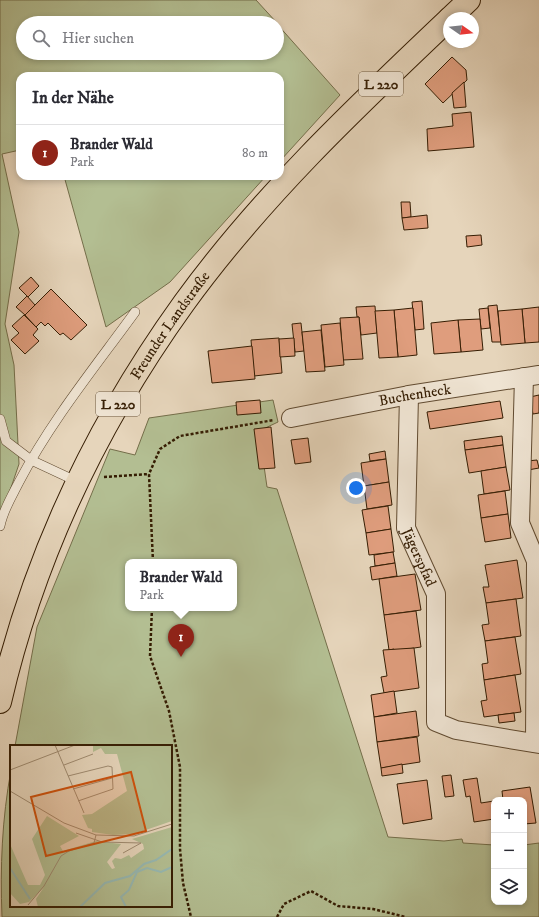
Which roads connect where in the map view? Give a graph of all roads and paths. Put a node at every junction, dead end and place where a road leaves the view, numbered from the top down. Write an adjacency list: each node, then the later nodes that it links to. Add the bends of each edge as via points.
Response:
1 (469, 0): 2 (main road, Freunder Landstraße / L 220)
2 (457, 12)
3 (443, 26): 11 (main road, Freunder Landstraße / L 220, via 314,151 217,261 185,302 126,389)
4 (136, 312): 9 (lane, via 76,392)
5 (531, 376): 6 (street, Buchenheck); 16 (street, via 520,523 536,561)
6 (409, 395): 8 (street, Buchenheck); 16 (street, Jägerspfad, via 406,528 436,594 436,722 456,730)
7 (0, 418): 9 (lane, via 6,441)
8 (291, 418): 10 (path, via 180,436 160,449)
9 (31, 460): 11 (lane); 12 (lane, via 2,514)
10 (149, 474): 11 (path); 13 (path)
11 (76, 481): 15 (main road, Freunder Landstraße / L 220, via 22,620)
12 (0, 526)
13 (153, 559)
14 (152, 611): 17 (path, via 150,656 169,711 180,767 180,849 183,883)
15 (0, 702)
16 (537, 743)
17 (191, 917)
18 (277, 917): 19 (path, via 284,904 311,891 338,906 373,909)
19 (406, 917)

